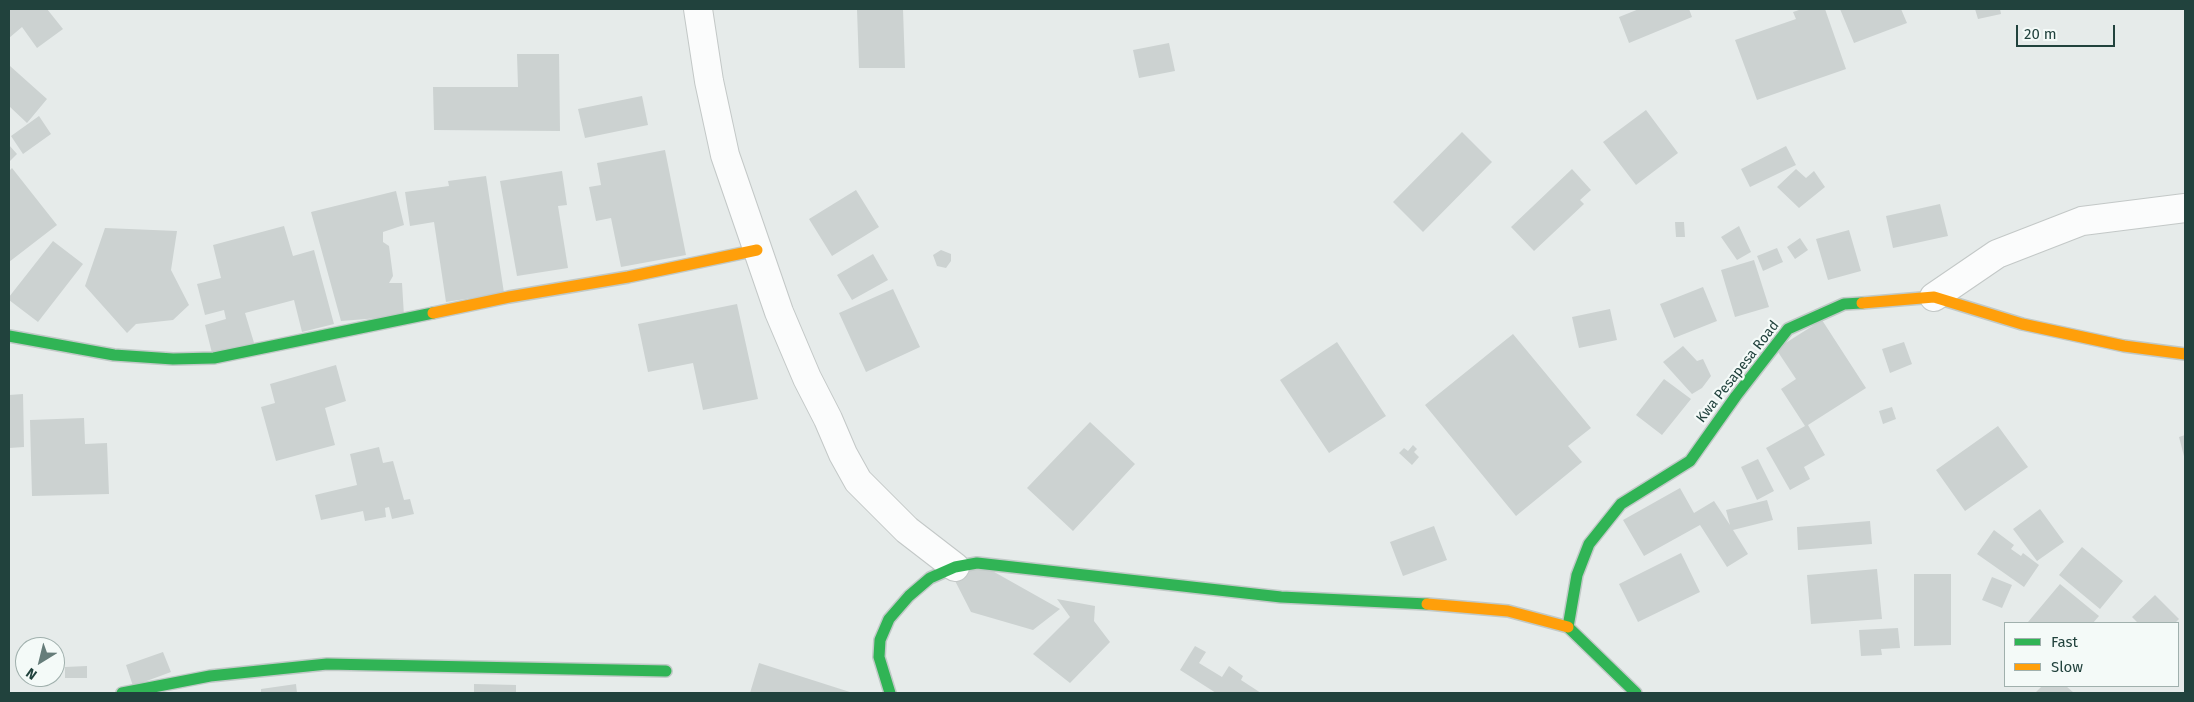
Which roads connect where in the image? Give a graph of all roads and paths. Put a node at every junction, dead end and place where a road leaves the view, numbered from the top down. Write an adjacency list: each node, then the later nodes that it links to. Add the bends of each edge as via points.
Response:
1 (698, 9): 3 (street, via 725,155)
2 (2185, 208): 4 (street, via 2082,221 1997,254)
3 (757, 250): 5 (street, via 214,358 114,356); 7 (street, via 806,378 858,481 907,530)
4 (1934, 297): 6 (street, Kwa Pesapesa Road, via 2022,324 2124,346); 8 (street, Kwa Pesapesa Road, via 1844,304 1788,329 1690,461 1621,504 1589,544 1577,575)
5 (9, 336)
6 (2185, 354)
7 (955, 567): 8 (street, via 977,563 1282,597 1458,606 1508,611); 11 (street, via 930,578 889,619 880,640 879,657)
8 (1568, 627): 12 (street)
9 (666, 671): 10 (street, via 327,664 210,676)
10 (122, 693)
11 (890, 693)
12 (1636, 693)

